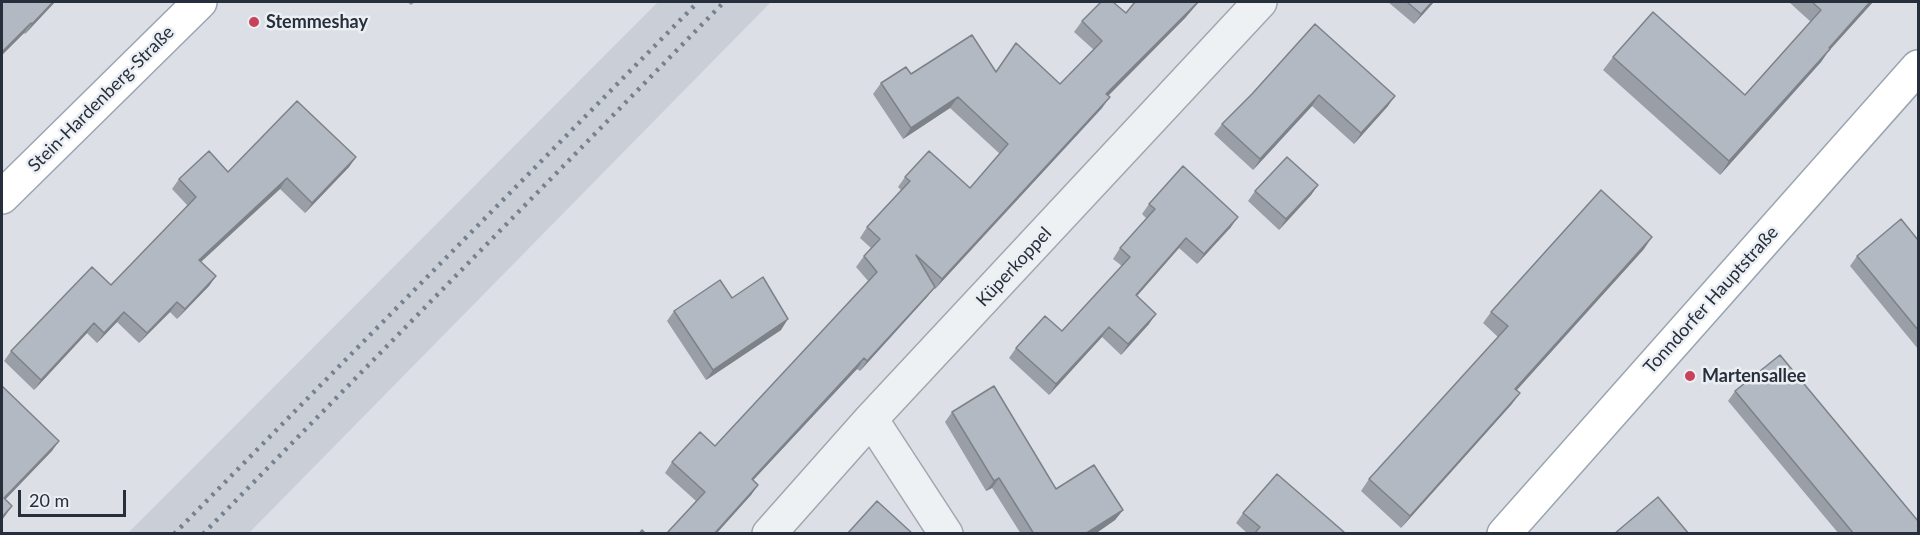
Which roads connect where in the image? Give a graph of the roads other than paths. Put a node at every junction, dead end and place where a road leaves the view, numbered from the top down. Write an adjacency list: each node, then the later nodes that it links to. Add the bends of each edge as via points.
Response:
1 (200, 2): 4 (main road, Stein-Hardenberg-Straße)
2 (1260, 2): 5 (street, Küperkoppel)
3 (1918, 67): 6 (main road, Tonndorfer Hauptstraße)
4 (2, 197)
5 (871, 419): 7 (street, Küperkoppel); 8 (street)
6 (1506, 533)
7 (769, 534)
8 (946, 534)

